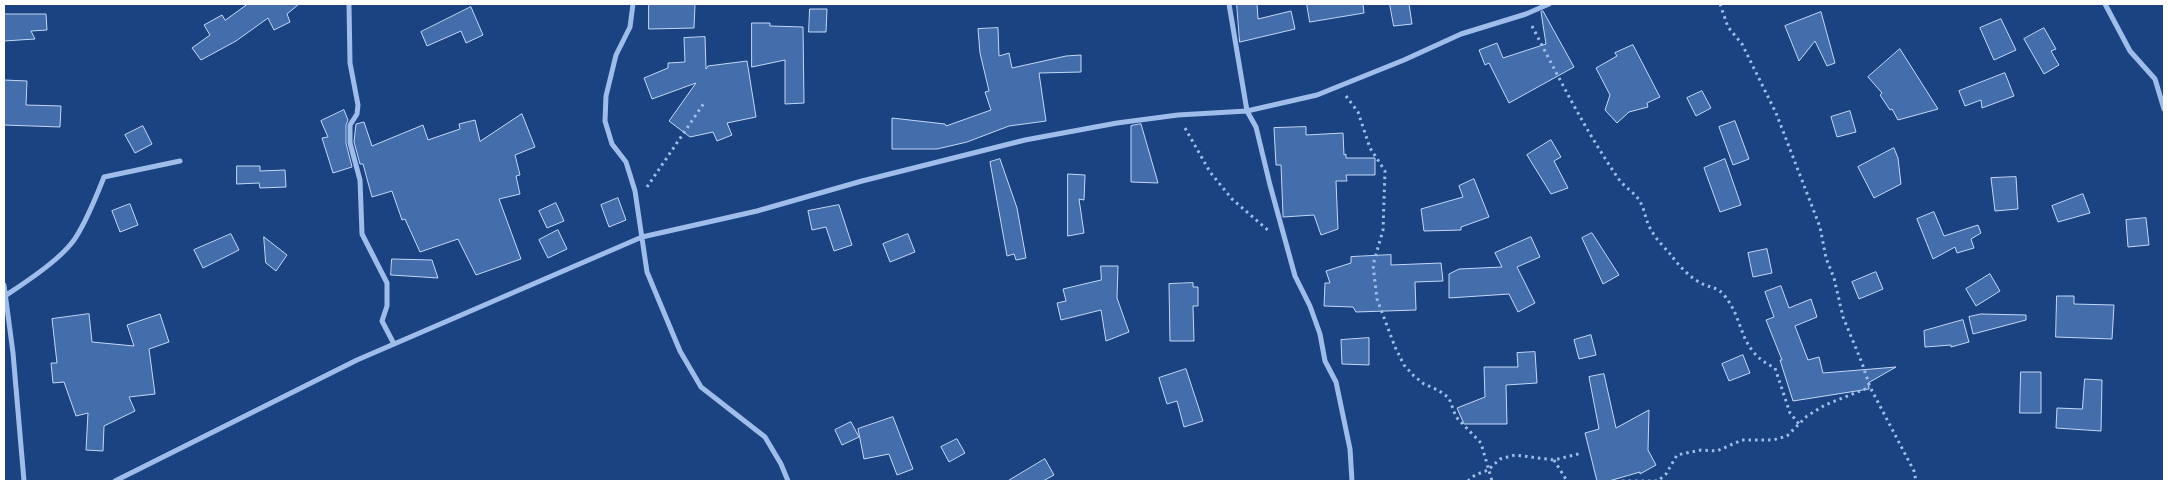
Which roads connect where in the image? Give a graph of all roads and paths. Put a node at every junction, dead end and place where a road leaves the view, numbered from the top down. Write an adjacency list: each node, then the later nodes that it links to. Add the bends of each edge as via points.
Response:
1 (349, 4): 19 (street, via 350,63 358,105 350,125 350,143 360,180 362,234 387,283 387,306 382,321)
2 (633, 4): 14 (street, via 630,27 616,55 606,96 605,121 612,144 626,162)
3 (1229, 4): 11 (street)
4 (1549, 4): 7 (street)
5 (1720, 4): 20 (path, via 1728,27 1742,44 1776,113 1804,184 1820,227 1843,317)
6 (2105, 4): 10 (street, via 2130,50 2154,79)
7 (1526, 14): 8 (street, via 1461,34); 21 (path, via 1582,122 1620,180 1638,198 1650,228 1689,274 1725,296 1752,352 1761,362 1774,368 1790,413)
8 (1338, 86): 11 (street, via 1317,95); 24 (path, via 1358,112 1370,148 1385,171 1383,230 1373,265 1377,299 1394,347 1414,376 1449,398 1456,417 1481,443)
9 (704, 103): 14 (path)
10 (2164, 109)
11 (1247, 111): 12 (street); 28 (street, via 1256,127 1295,276 1310,306 1325,361 1336,382 1347,434)
12 (1178, 115): 15 (path, via 1210,172 1232,199); 16 (street, via 1025,140 757,211)
13 (180, 162): 18 (street, via 104,177 76,238 42,271)
14 (638, 203): 16 (street)
15 (1271, 233)
16 (642, 237): 19 (street); 27 (street, via 647,272 680,351 701,387 765,437)
17 (4, 285): 18 (street)
18 (5, 296): 25 (street, via 14,354)
19 (394, 344): 26 (street)
20 (1870, 387): 21 (path, via 1825,405); 33 (path, via 1914,470)
21 (1799, 424): 32 (path, via 1787,436 1773,440 1742,440 1717,451 1701,450 1677,455 1658,481)
22 (1582, 453): 23 (path)
23 (1554, 460): 24 (path, via 1515,455 1500,459); 31 (path)
24 (1488, 470): 29 (path); 30 (path)
25 (24, 481)
26 (115, 481)
27 (788, 481)
28 (1352, 481)
29 (1468, 481)
30 (1492, 481)
31 (1567, 481)
32 (1622, 481)
33 (1916, 481)

